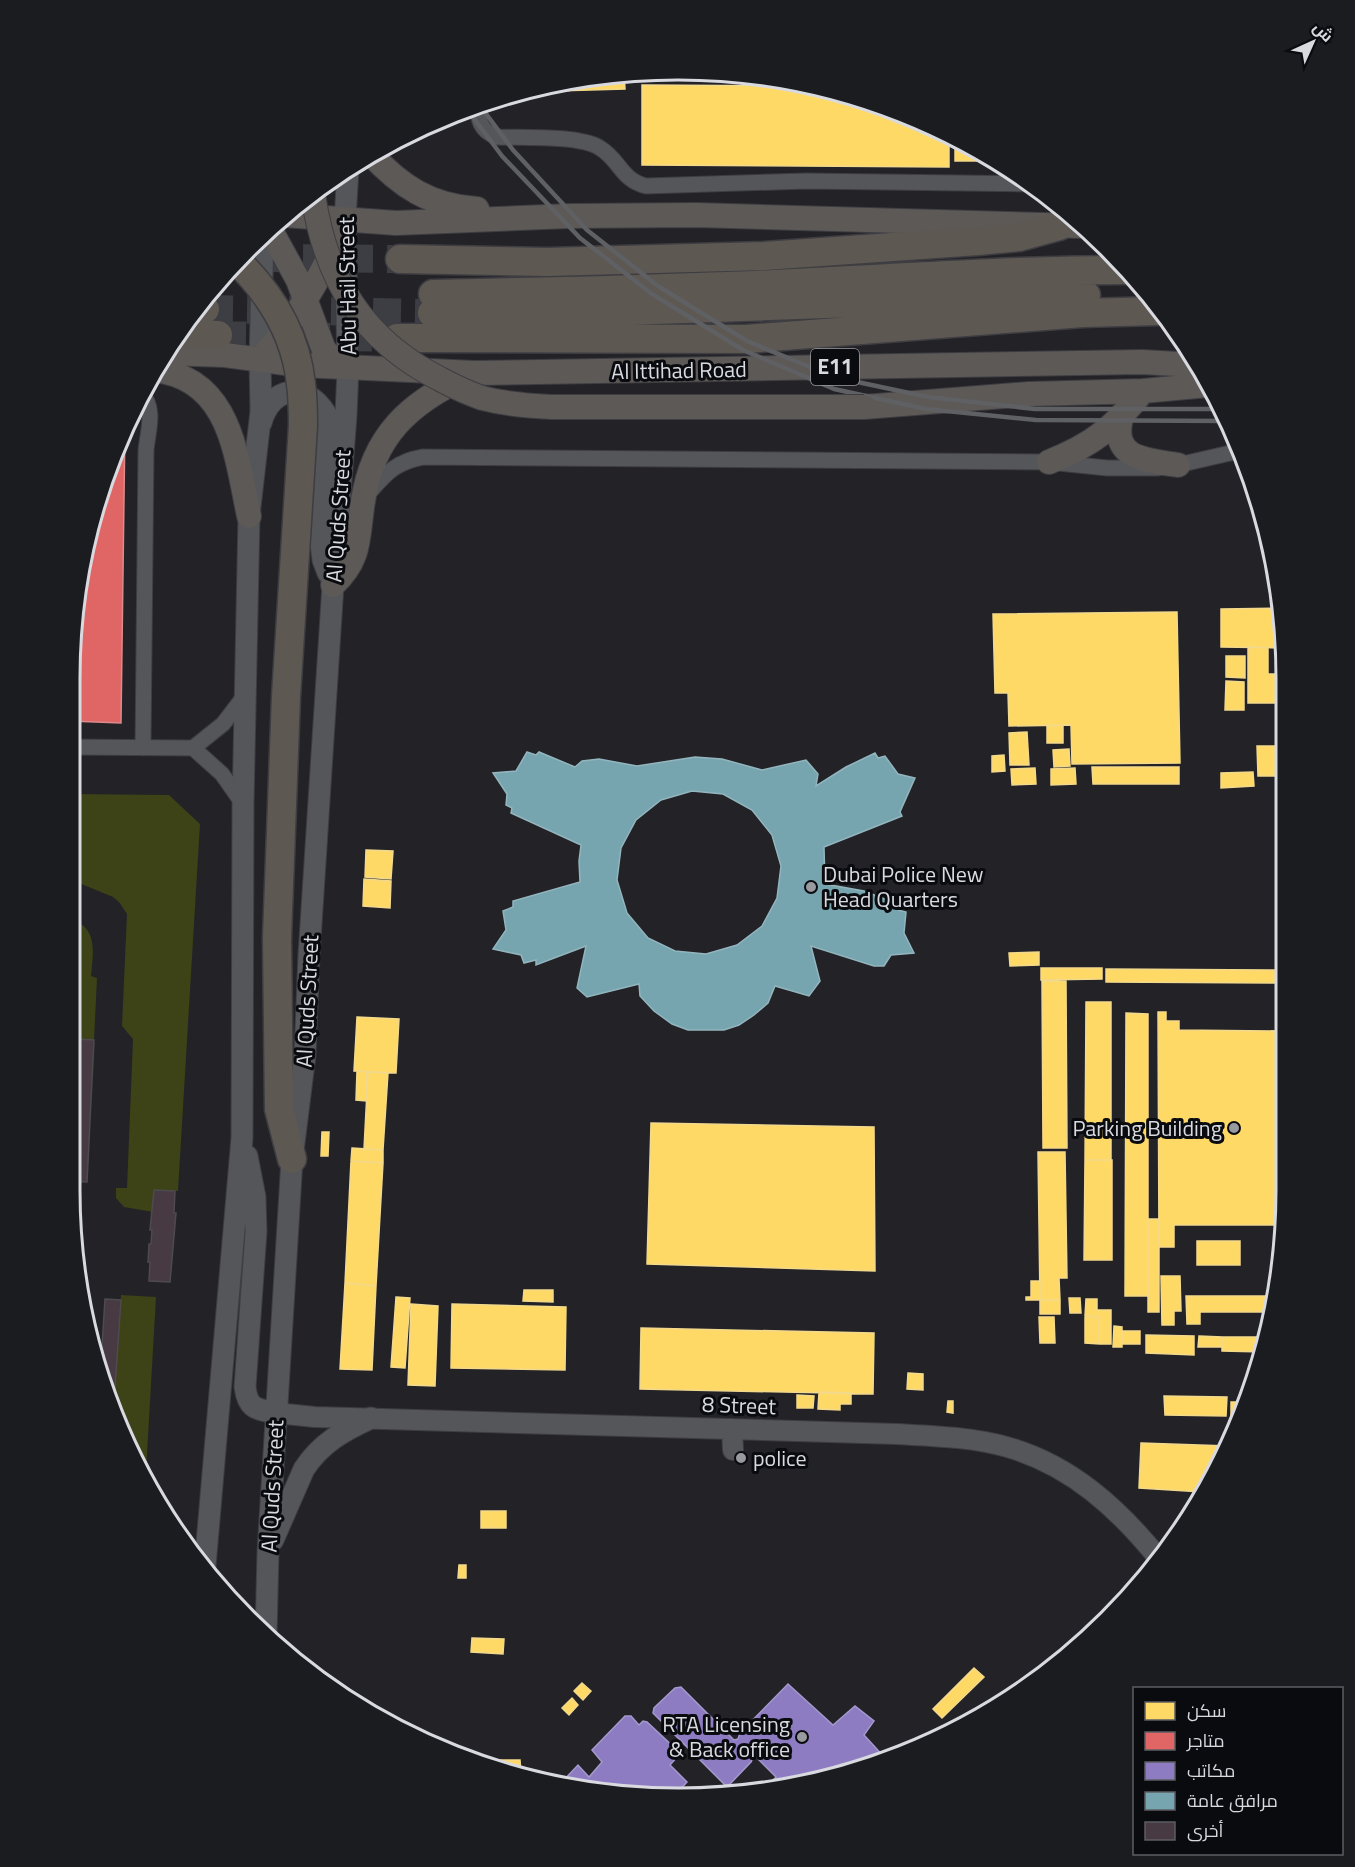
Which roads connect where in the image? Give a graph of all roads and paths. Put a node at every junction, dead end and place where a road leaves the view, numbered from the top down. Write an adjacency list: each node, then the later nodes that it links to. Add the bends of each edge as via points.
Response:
1 (478, 114): 4 (street, via 488,134 583,141 598,146 612,156 627,178 646,186 806,181)
2 (377, 161): 7 (main road, via 411,190 438,202)
3 (347, 179): 8 (main road, Abu Hail Street)
4 (1015, 184)
5 (314, 202): 28 (main road, bridge, via 334,272 368,327 420,369 481,397 516,405 864,407 1029,394)
6 (297, 216): 8 (main road)
7 (569, 216): 8 (main road, via 396,223); 9 (main road, via 696,215)
8 (345, 220): 16 (main road); 24 (main road, Abu Hail Street)
9 (1070, 226): 12 (highway, via 978,241 764,255 548,262)
10 (274, 236): 16 (main road)
11 (263, 248): 22 (main road)
12 (400, 259)
13 (243, 267): 44 (highway, bridge, via 275,307 293,344 301,384 303,426 286,698 277,938 279,1109)
14 (1114, 270): 15 (highway, via 558,292 432,304 568,314 1076,295)
15 (1138, 297)
16 (307, 300): 22 (main road); 24 (main road, via 324,350)
17 (1150, 311): 20 (highway, via 746,339)
18 (188, 333): 19 (highway)
19 (218, 335)
20 (397, 338)
21 (175, 353): 22 (main road, Al Ittihad Road / E11)
22 (260, 360): 24 (main road, Al Ittihad Road / E11); 31 (main road)
23 (1187, 365): 26 (main road, Al Ittihad Road / E11, via 1142,362)
24 (348, 368): 26 (main road, Al Ittihad Road / E11); 37 (main road, Al Quds Street)
25 (163, 373): 36 (main road, via 184,378 213,402 224,417)
26 (475, 373): 35 (main road, via 426,399 398,423 376,454)
27 (1199, 387): 28 (main road)
28 (1143, 391): 30 (main road)
29 (147, 402): 40 (street, via 150,418 146,450)
30 (1121, 418): 33 (main road, via 1088,444); 34 (main road, via 1119,441 1133,456)
31 (260, 428): 36 (main road); 37 (main road, via 264,411 283,394 310,395 326,414 321,547)
32 (1231, 453): 34 (street)
33 (1049, 462): 34 (street, via 1107,468); 35 (street, via 423,457 388,471)
34 (1178, 465)
35 (363, 501): 37 (main road, via 356,552)
36 (249, 516): 38 (main road)
37 (333, 585): 44 (main road, Al Quds Street, via 305,1055)
38 (246, 694): 41 (street, via 223,724); 42 (main road)
39 (80, 747): 40 (street)
40 (143, 748): 41 (street)
41 (193, 748): 42 (street, via 222,774)
42 (243, 805): 43 (main road)
43 (242, 1138): 45 (main road, via 255,1197 256,1232 245,1387 251,1406); 51 (main road)
44 (292, 1159): 45 (main road, Al Quds Street)
45 (276, 1413): 46 (street, 8 Street); 49 (main road, Al Quds Street)
46 (371, 1418): 47 (street, 8 Street); 49 (main road, via 332,1438 310,1460)
47 (732, 1429): 48 (street); 50 (street, 8 Street, via 934,1436 1005,1446 1053,1465 1083,1484 1119,1514)
48 (733, 1450)
49 (268, 1552): 52 (main road, Al Quds Street)
50 (1153, 1552)
51 (206, 1557)
52 (266, 1623)

